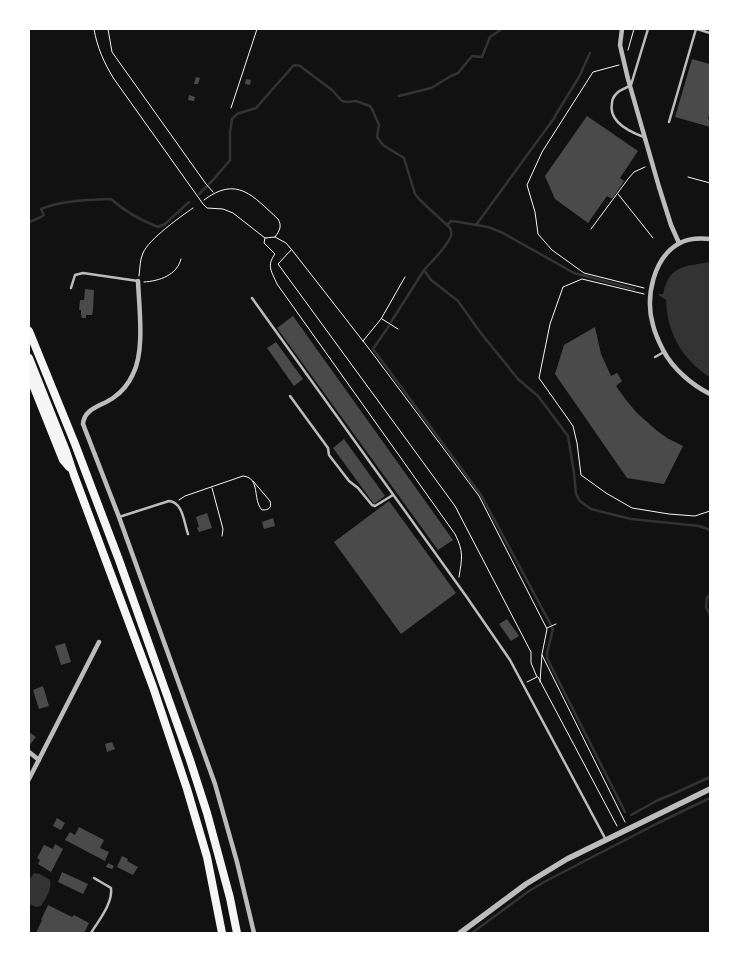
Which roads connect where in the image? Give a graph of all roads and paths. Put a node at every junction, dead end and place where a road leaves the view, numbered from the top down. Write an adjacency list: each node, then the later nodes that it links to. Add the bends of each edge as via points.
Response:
1 (94, 29): 23 (path, via 107,68 203,204 207,208 233,213)
2 (108, 29): 17 (path, via 112,52)
3 (257, 29): 11 (path)
4 (622, 29): 9 (street, via 620,45)
5 (634, 29): 9 (path)
6 (648, 29): 10 (lane)
7 (697, 29): 8 (lane); 12 (lane)
8 (710, 33)
9 (625, 62): 10 (street); 29 (path, via 593,72 542,152 527,185 538,234 552,250)
10 (631, 86): 13 (street); 13 (lane, via 617,93 612,100 612,116 635,134)
11 (231, 108)
12 (669, 122)
13 (646, 138): 14 (street)
14 (653, 164): 18 (path, via 634,172); 26 (street)
15 (688, 177): 16 (path)
16 (710, 183)
17 (214, 193): 19 (path); 22 (path, via 236,189 251,195 278,219 280,229)
18 (618, 193): 21 (path); 24 (path)
19 (204, 200)
20 (193, 208): 32 (path, via 148,246 142,257)
21 (591, 229)
22 (275, 237): 23 (path); 27 (path)
23 (265, 238): 56 (path, via 264,243 275,254 270,260 270,268 277,284 455,534 462,554)
24 (653, 238)
25 (710, 239): 26 (street)
26 (679, 243): 34 (street, via 658,266)
27 (292, 250): 40 (path); 61 (path, via 278,264 455,506 531,652 530,663)
28 (181, 259): 32 (path, via 169,275 148,282)
29 (584, 273): 31 (path); 34 (path)
30 (405, 277): 37 (path)
31 (582, 279): 35 (path); 52 (path, via 563,287 550,324 539,378 573,426 582,475 632,508 695,516)
32 (138, 281): 33 (lane, via 83,272 75,275); 53 (street, via 140,338 137,365 122,390 93,408 83,421)
33 (71, 288)
34 (652, 290): 35 (street)
35 (650, 296): 41 (street, via 652,325)
36 (252, 298): 50 (lane)
37 (381, 319): 38 (path); 40 (path)
38 (398, 329)
39 (29, 331): 74 (highway, via 119,560 181,734 207,813)
40 (363, 342): 58 (path, via 479,496)
41 (664, 352): 43 (lane); 45 (street, via 681,373)
42 (29, 358): 47 (highway)
43 (655, 358)
44 (29, 375): 47 (highway, via 64,460)
45 (710, 394)
46 (290, 396): 50 (lane, via 328,448 329,455 372,506)
47 (74, 475): 73 (highway, via 187,789 207,857)
48 (253, 480): 48 (path, via 258,503 262,510 267,510 270,501); 49 (path, via 243,476)
49 (211, 487): 51 (path, via 185,496); 55 (path, via 223,529)
50 (393, 494): 56 (lane)
51 (177, 503): 53 (lane, via 169,500); 54 (lane)
52 (710, 511)
53 (119, 517): 75 (street, via 215,784)
54 (188, 534)
55 (222, 536)
56 (458, 585): 63 (lane)
57 (556, 624): 58 (path)
58 (547, 629): 60 (path)
59 (99, 642): 65 (street)
60 (542, 654): 62 (path); 68 (path)
61 (537, 676): 62 (path); 63 (path)
62 (540, 682): 69 (path)
63 (523, 684): 70 (lane)
64 (29, 752): 65 (street)
65 (39, 760): 66 (street)
66 (29, 779)
67 (710, 789): 68 (street)
68 (628, 829): 69 (street)
69 (621, 833): 70 (street)
70 (606, 840): 76 (street, via 546,870)
71 (94, 878): 72 (lane, via 111,888 112,894)
72 (91, 933)
73 (222, 933)
74 (237, 933)
75 (254, 933)
76 (460, 933)

